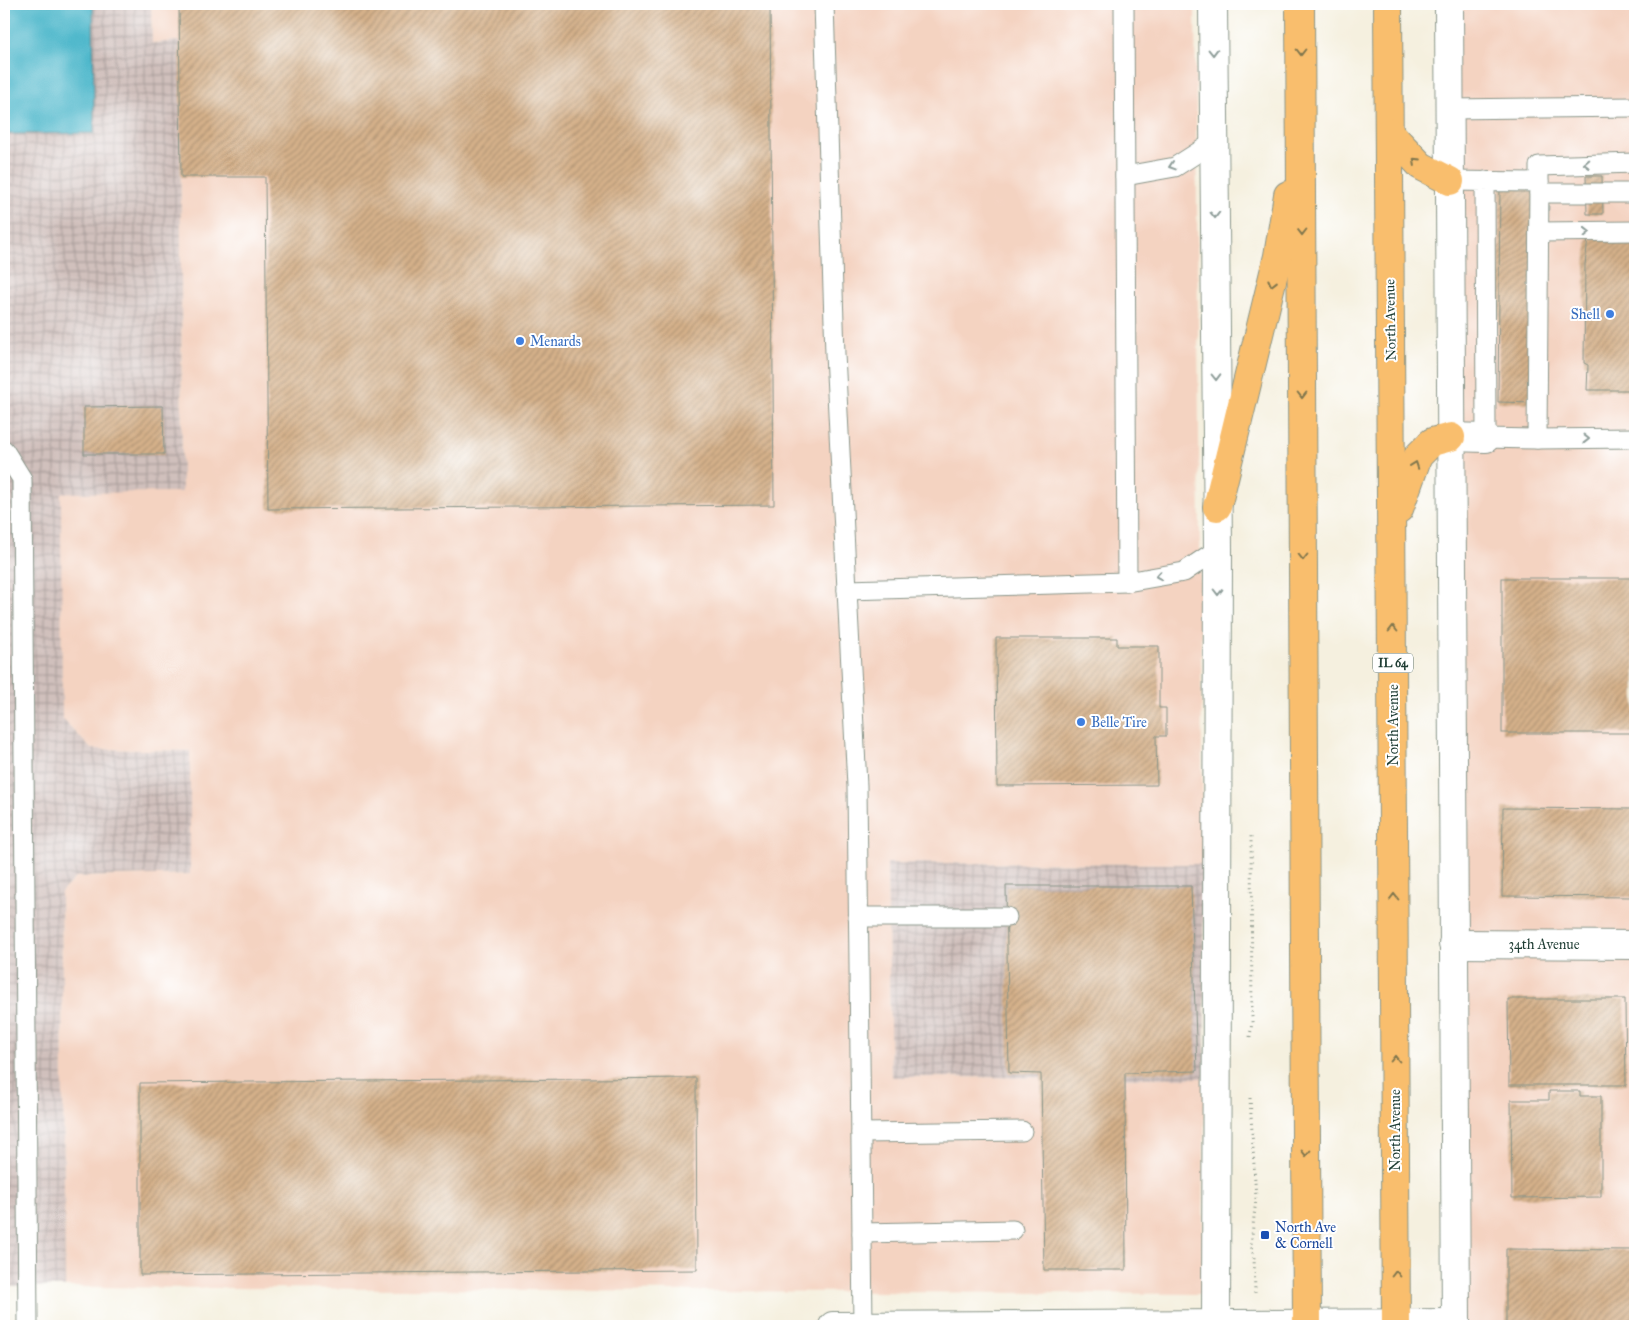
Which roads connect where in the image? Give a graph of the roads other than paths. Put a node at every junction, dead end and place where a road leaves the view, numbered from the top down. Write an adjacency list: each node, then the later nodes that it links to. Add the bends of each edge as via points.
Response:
1 (824, 4): 29 (lane)
2 (1124, 4): 13 (lane)
3 (1212, 4): 11 (street, one-way to 11)
4 (1300, 4): 9 (main road, one-way to 9)
5 (1388, 4): 10 (main road, North Avenue / IL 64)
6 (1449, 4): 8 (street)
7 (1635, 107): 8 (lane)
8 (1450, 109): 14 (street)
9 (1301, 115): 25 (main road, one-way to 25, via 1278,256); 38 (main road, one-way to 38)
10 (1389, 132): 14 (main road, one-way to 10, via 1421,166); 26 (main road, North Avenue / IL 64)
11 (1214, 142): 13 (lane, one-way to 13, via 1175,167); 25 (street, one-way to 25)
12 (1635, 163): 16 (lane, one-way to 16, via 1539,166)
13 (1125, 176): 28 (lane)
14 (1450, 181): 15 (lane); 20 (street)
15 (1485, 181): 16 (lane); 21 (lane)
16 (1539, 188): 17 (lane); 19 (lane)
17 (1635, 193)
18 (1635, 231): 19 (lane, one-way to 18)
19 (1539, 232): 23 (lane)
20 (1451, 437): 21 (street); 26 (main road, one-way to 20, via 1418,456 1432,442); 32 (street)
21 (1486, 438): 23 (lane)
22 (1635, 438): 23 (lane, one-way to 22)
23 (1537, 439)
24 (4, 450): 41 (lane, via 22,479)
25 (1218, 507): 27 (street)
26 (1392, 527): 39 (main road, North Avenue / IL 64, one-way to 26)
27 (1218, 548): 28 (lane, one-way to 28, via 1184,572); 44 (street, one-way to 44)
28 (1127, 582): 29 (lane)
29 (846, 590): 30 (lane, via 856,786)
30 (858, 917): 31 (lane); 35 (lane)
31 (1006, 918)
32 (1453, 944): 33 (street, 34th Avenue); 40 (street)
33 (1635, 945)
34 (1022, 1131): 35 (lane)
35 (861, 1133): 37 (lane)
36 (1013, 1230): 37 (lane)
37 (862, 1233): 43 (lane)
38 (1307, 1325): 39 (street); 44 (street)
39 (1396, 1325): 40 (street)
40 (1456, 1325)
41 (28, 1326)
42 (833, 1326): 43 (street)
43 (863, 1326): 44 (street)
44 (1216, 1326)

